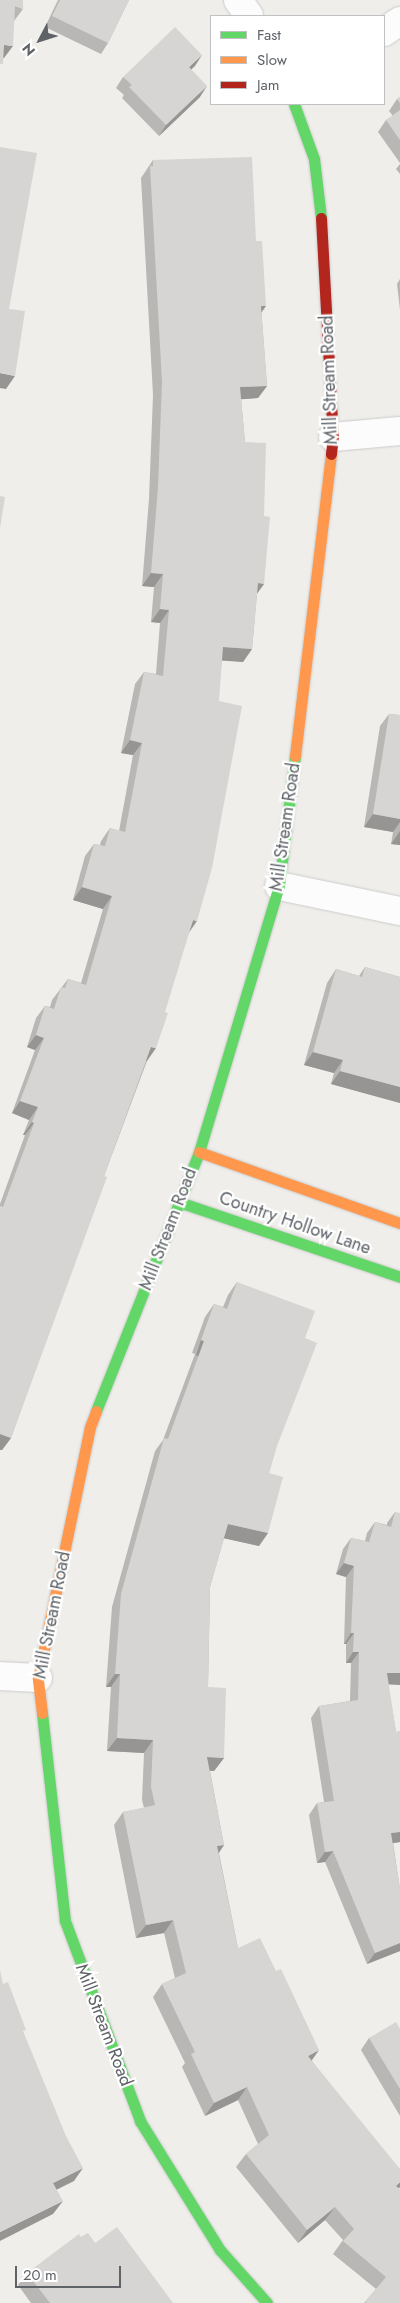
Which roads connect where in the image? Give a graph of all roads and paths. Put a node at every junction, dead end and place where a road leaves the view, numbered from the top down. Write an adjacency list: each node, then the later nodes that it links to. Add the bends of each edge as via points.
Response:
1 (238, 0): 2 (street)
2 (247, 15)
3 (400, 21): 4 (street)
4 (385, 31)
5 (294, 105): 7 (street, Mill Stream Road, via 314,159 323,236)
6 (400, 431): 7 (street)
7 (333, 437): 8 (street, Mill Stream Road)
8 (279, 886): 9 (street); 10 (street, Mill Stream Road)
9 (400, 911)
10 (198, 1152): 11 (street, Mill Stream Road); 12 (street, Country Hollow Lane)
11 (179, 1202): 13 (street, Country Hollow Lane); 15 (street, Mill Stream Road, via 90,1427)
12 (400, 1223)
13 (400, 1278)
14 (0, 1676): 15 (street)
15 (38, 1678): 16 (street, Mill Stream Road, via 65,1921 140,2121 220,2250)
16 (267, 2303)

